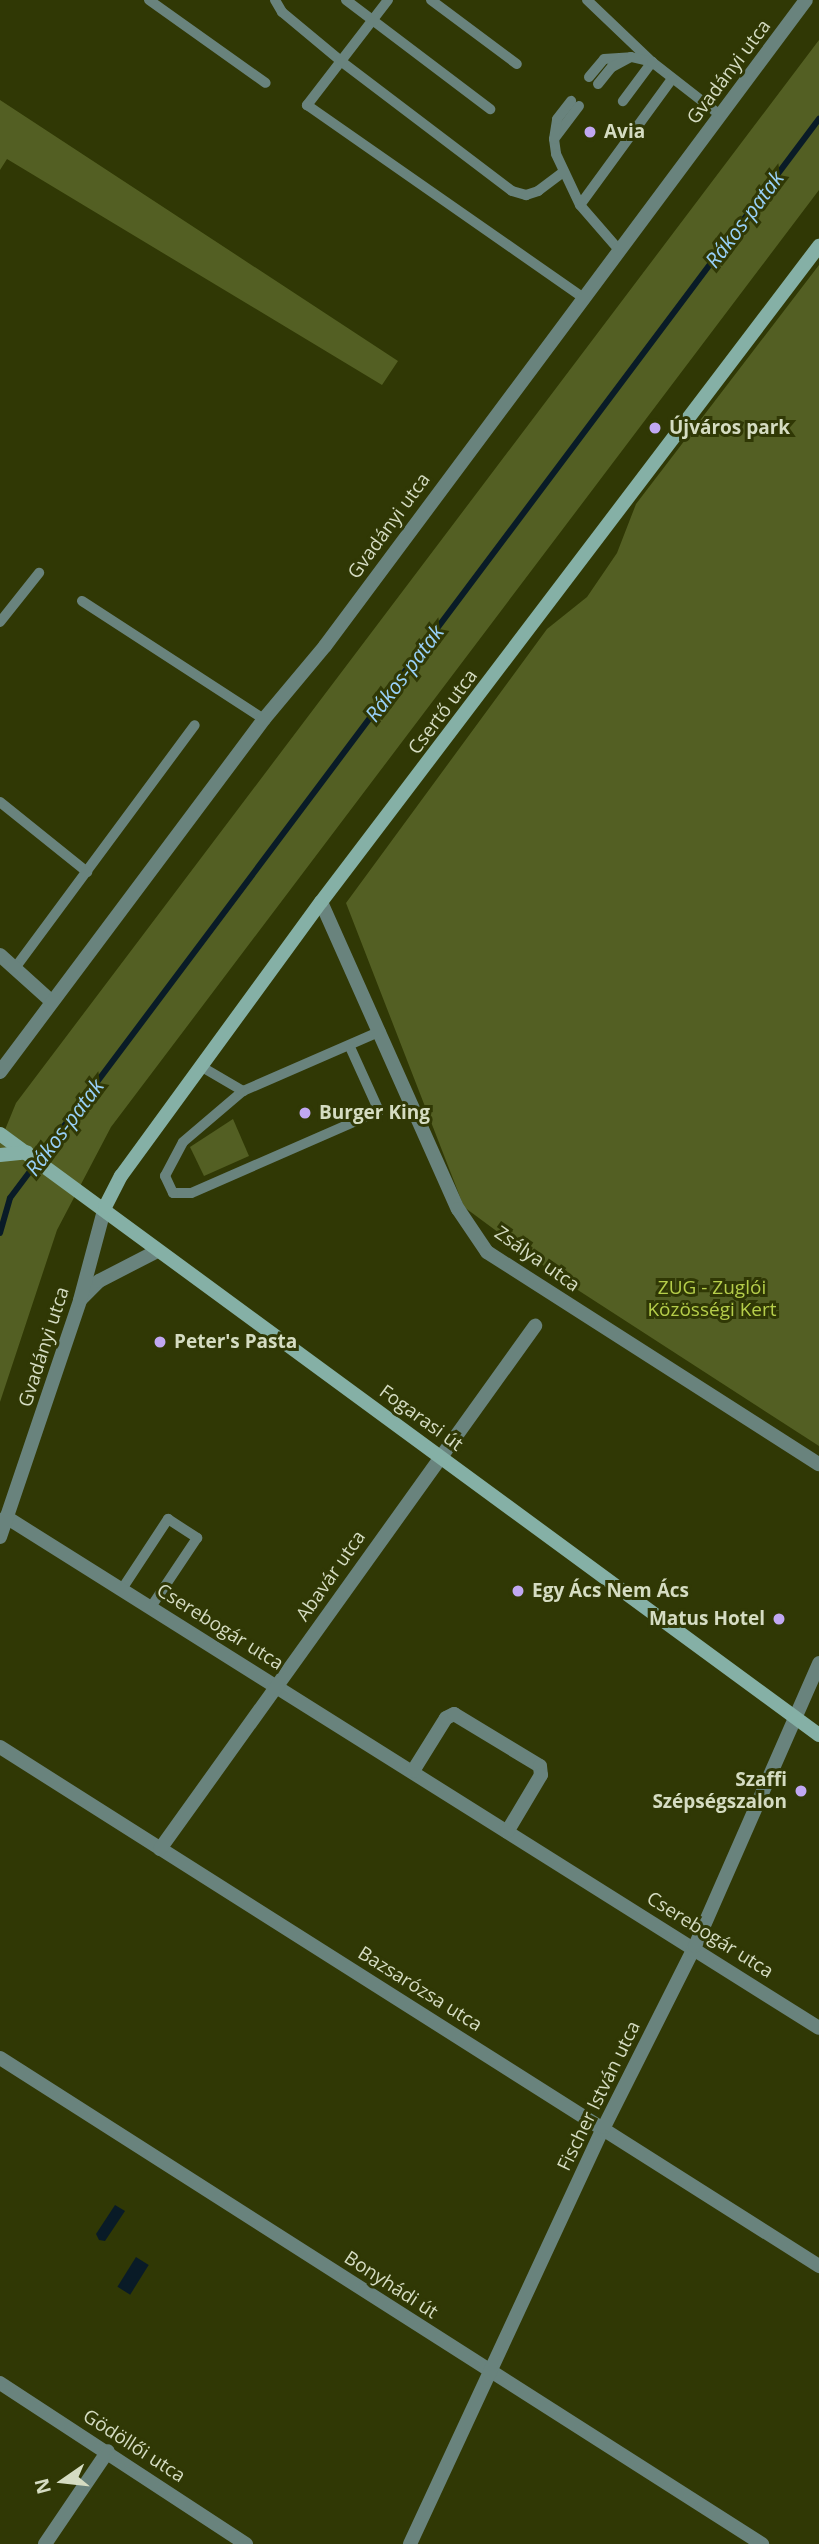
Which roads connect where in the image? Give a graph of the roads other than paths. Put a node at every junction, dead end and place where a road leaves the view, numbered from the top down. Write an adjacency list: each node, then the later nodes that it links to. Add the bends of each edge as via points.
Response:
1 (149, 0): 14 (lane)
2 (275, 0): 9 (lane, via 282,12)
3 (346, 0): 8 (lane)
4 (388, 0): 8 (lane)
5 (431, 0): 11 (lane)
6 (587, 0): 10 (lane)
7 (806, 0): 17 (street, Gvadányi utca)
8 (373, 20): 9 (lane); 16 (lane)
9 (342, 62): 21 (lane, via 512,191 526,195 538,191); 25 (lane, via 307,105)
10 (652, 62): 12 (lane); 13 (lane, via 631,57); 15 (lane)
11 (517, 64)
12 (673, 79): 17 (lane); 20 (lane)
13 (594, 80)
14 (266, 83)
15 (623, 101)
16 (489, 109)
17 (720, 115): 24 (street, Gvadányi utca)
18 (584, 122): 21 (lane, via 575,107 554,139)
19 (610, 143): 20 (lane)
20 (620, 150): 22 (lane)
21 (562, 173): 22 (lane)
22 (580, 205): 24 (lane)
23 (819, 246): 33 (street, Csertő utca)
24 (619, 250): 25 (street, Gvadányi utca)
25 (584, 298): 29 (street, Gvadányi utca, via 325,646)
26 (39, 573): 28 (lane)
27 (82, 601): 29 (lane)
28 (0, 622)
29 (264, 719): 36 (street, Gvadányi utca)
30 (195, 725): 32 (lane)
31 (0, 802): 32 (lane)
32 (87, 872): 35 (lane)
33 (321, 902): 37 (street, Zsálya utca); 39 (street, Csertő utca)
34 (0, 955): 35 (street)
35 (15, 968): 36 (street)
36 (50, 1000): 40 (street, Gvadányi utca)
37 (381, 1031): 38 (lane); 50 (street, Zsálya utca, via 458,1209 486,1252)
38 (350, 1047): 41 (lane); 41 (lane, via 379,1111 191,1193 173,1193 165,1175 183,1142)
39 (202, 1067): 41 (lane); 45 (street, Csertő utca, via 121,1177)
40 (0, 1072)
41 (243, 1091)
42 (0, 1134): 43 (street, Fogarasi út)
43 (27, 1152): 44 (street); 45 (street, Fogarasi út)
44 (0, 1155)
45 (105, 1207): 46 (street, Fogarasi út); 47 (street, Gvadányi utca)
46 (158, 1251): 47 (street, via 99,1281); 49 (street, Fogarasi út)
47 (80, 1300): 51 (street, Gvadányi utca)
48 (535, 1326): 49 (street, Abavár utca)
49 (439, 1454): 56 (street, Abavár utca); 57 (street, Fogarasi út)
50 (819, 1464)
51 (6, 1517): 52 (street, Gvadányi utca); 53 (street, Cserebogár utca)
52 (0, 1537)
53 (122, 1589): 54 (street, Cserebogár utca); 54 (lane, via 168,1520 197,1538)
54 (151, 1607): 56 (street, Cserebogár utca)
55 (819, 1663): 57 (street, Fischer István utca)
56 (278, 1686): 60 (street, Cserebogár utca); 62 (street, Abavár utca)
57 (797, 1718): 58 (street, Fogarasi út); 63 (street, Fischer István utca)
58 (819, 1735)
59 (0, 1747): 62 (street, Bazsarózsa utca)
60 (413, 1771): 61 (street, Cserebogár utca); 61 (street, via 446,1718 454,1714 540,1766 541,1775)
61 (507, 1832): 63 (street, Cserebogár utca)
62 (160, 1849): 66 (street, Bazsarózsa utca)
63 (695, 1946): 64 (street, Cserebogár utca); 66 (street, Fischer István utca)
64 (819, 2028)
65 (0, 2058): 68 (street, Bonyhádi út)
66 (604, 2127): 67 (street, Bazsarózsa utca); 68 (street, Fischer István utca)
67 (819, 2266)
68 (492, 2371): 73 (street, Fischer István utca); 74 (street, Bonyhádi út)
69 (0, 2383): 70 (street, Gödöllői utca)
70 (108, 2451): 71 (street); 72 (street, Gödöllői utca)
71 (45, 2544)
72 (246, 2544)
73 (410, 2544)
74 (762, 2544)

